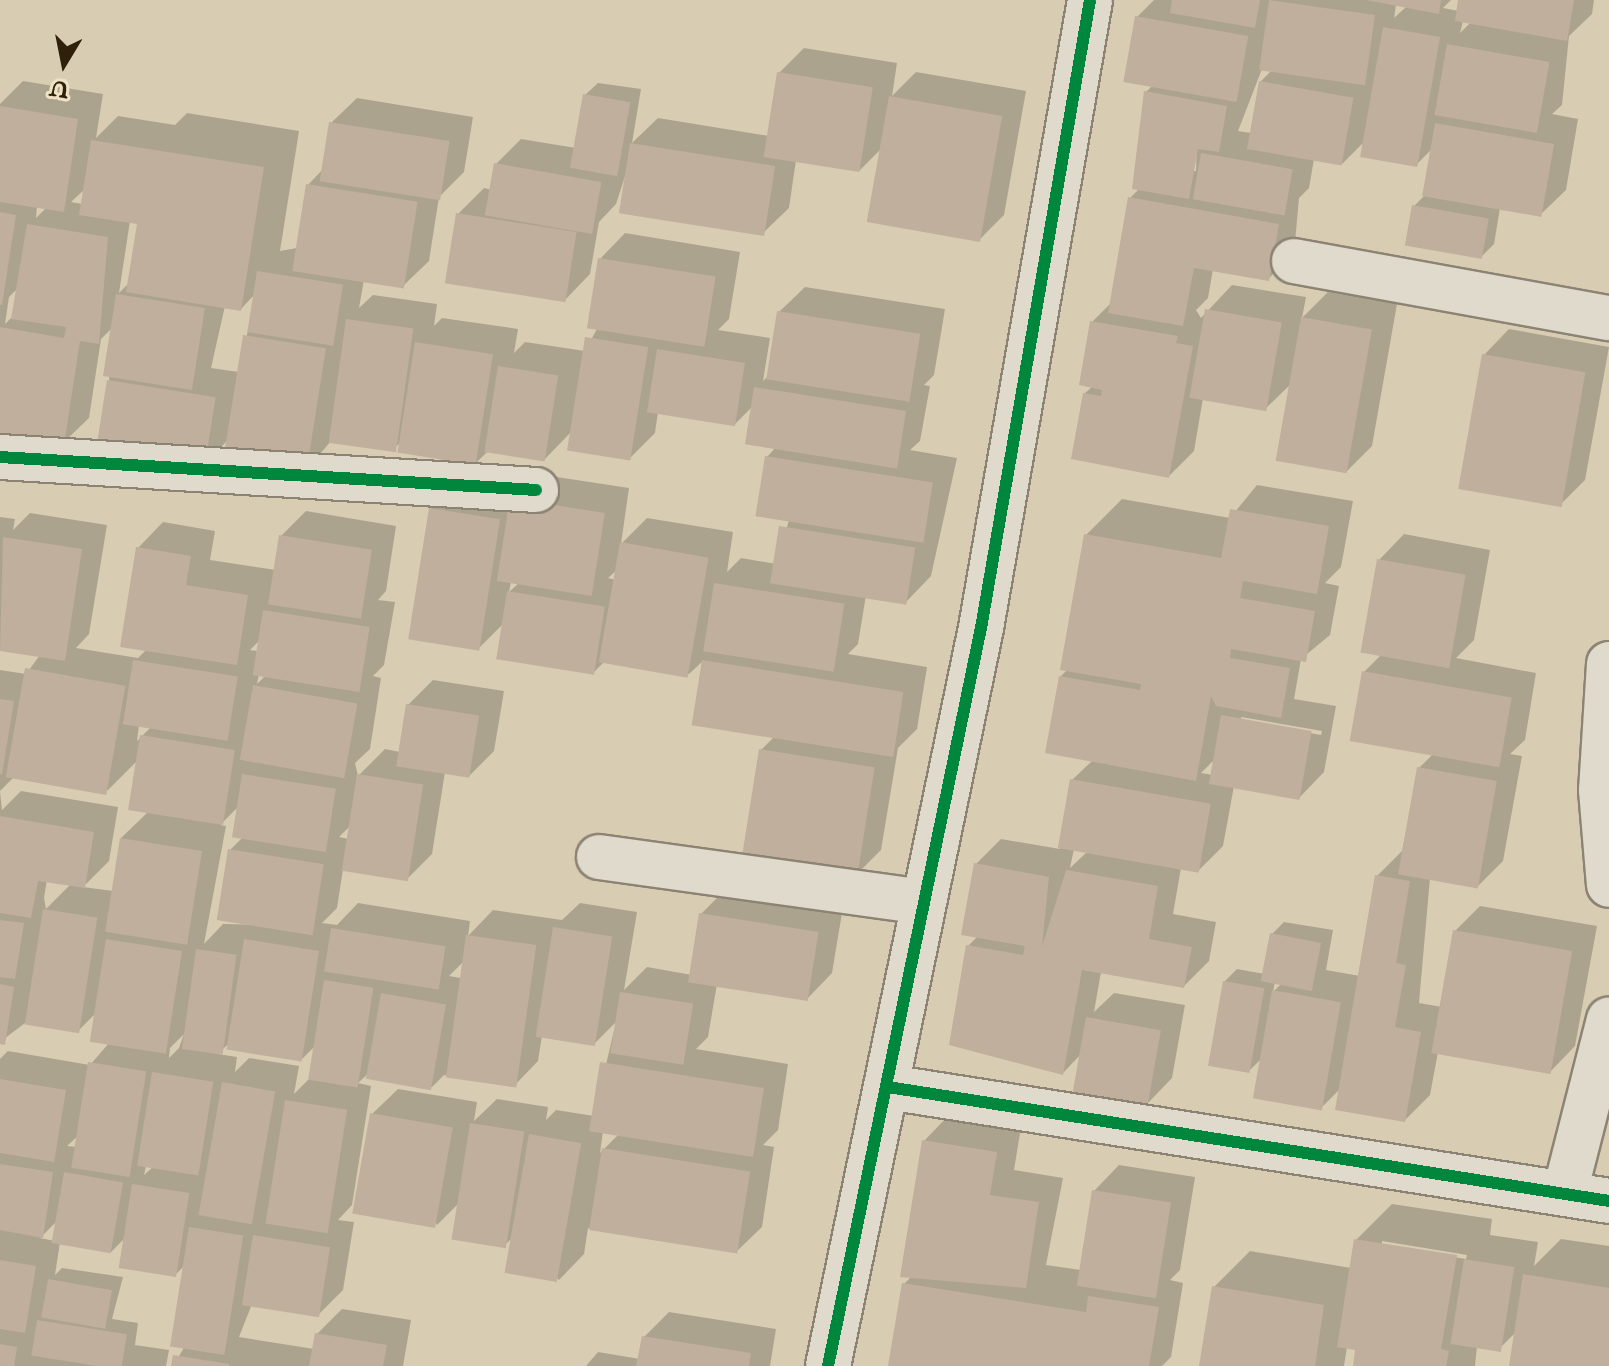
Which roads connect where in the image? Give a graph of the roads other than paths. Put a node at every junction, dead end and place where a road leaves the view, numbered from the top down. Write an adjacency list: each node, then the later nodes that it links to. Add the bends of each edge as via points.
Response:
1 (1090, 0): 9 (street, via 981,628)
2 (1294, 261): 3 (street)
3 (1609, 318)
4 (0, 457): 5 (street)
5 (536, 490)
6 (1609, 664): 8 (street, via 1601,790)
7 (599, 857): 9 (street)
8 (1609, 885)
9 (922, 902): 11 (street)
10 (1609, 1020): 12 (street)
11 (888, 1087): 12 (street); 14 (street)
12 (1565, 1192): 13 (street)
13 (1609, 1201)
14 (828, 1366)

